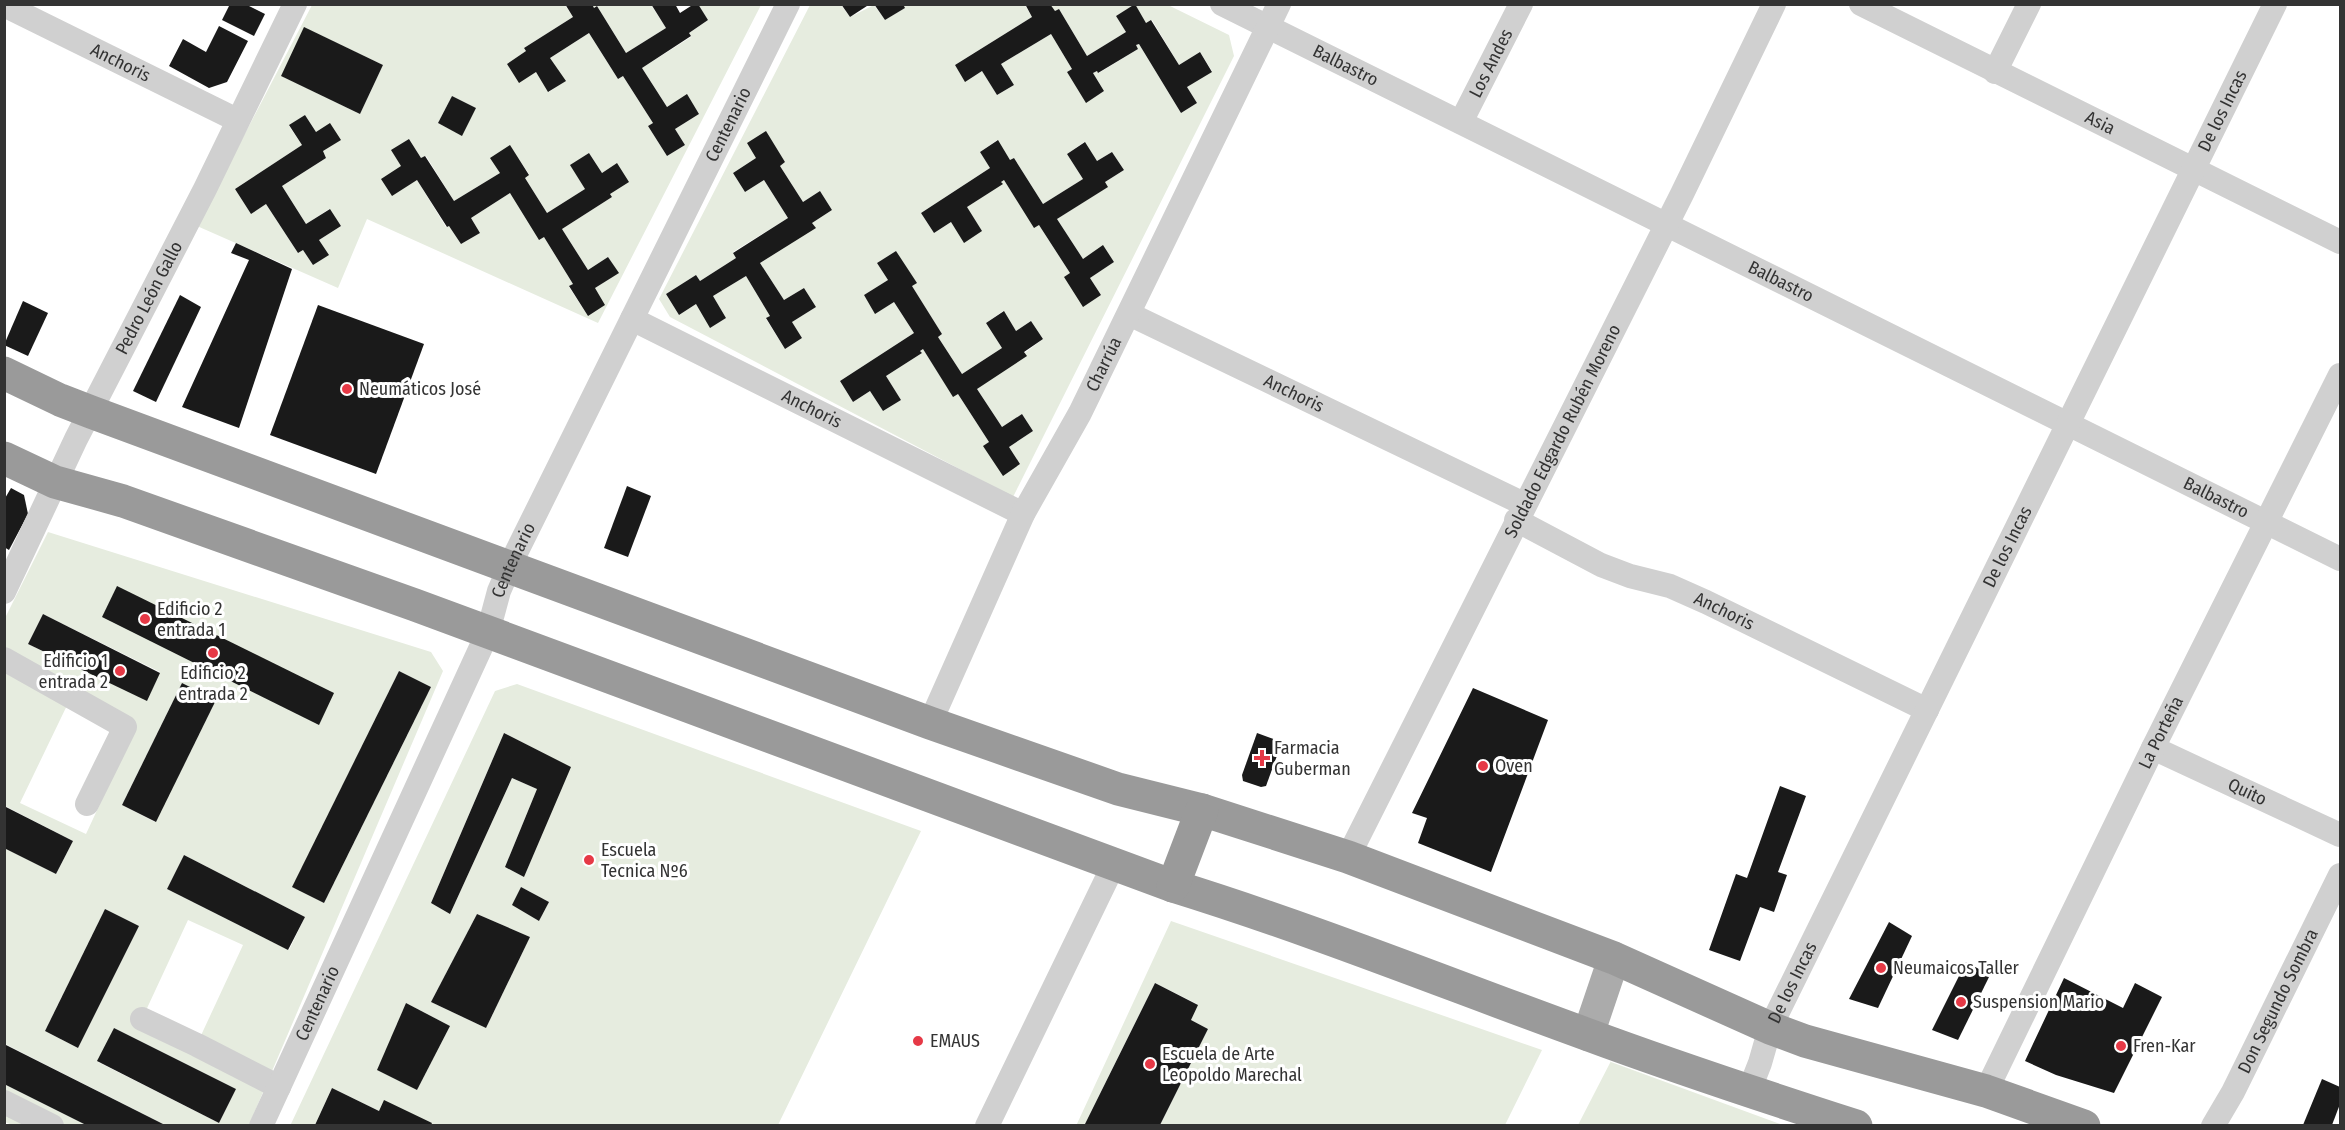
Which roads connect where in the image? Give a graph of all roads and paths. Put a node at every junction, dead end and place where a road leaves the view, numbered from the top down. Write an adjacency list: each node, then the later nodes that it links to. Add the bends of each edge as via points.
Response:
1 (295, 4): 13 (street, Pedro León Gallo)
2 (788, 4): 19 (street, Centenario)
3 (1222, 4): 11 (street, Balbastro)
4 (1279, 4): 11 (street, Charrúa)
5 (1521, 4): 14 (street, Los Andes)
6 (1774, 4): 16 (street, Soldado Edgardo Rubén Moreno)
7 (1861, 4): 12 (street, Asia)
8 (2029, 4): 12 (street)
9 (2275, 4): 15 (street, De los Incas)
10 (4, 5): 13 (street, Anchoris)
11 (1268, 27): 14 (street, Balbastro); 18 (street, Charrúa)
12 (1995, 72): 15 (street, Asia)
13 (237, 120): 22 (street, Pedro León Gallo)
14 (1461, 122): 16 (street, Balbastro)
15 (2192, 169): 17 (street, Asia); 23 (street, De los Incas)
16 (1667, 224): 23 (street, Balbastro); 26 (street, Soldado Edgardo Rubén Moreno)
17 (2340, 242)
18 (1129, 314): 26 (street, Anchoris); 27 (street, Charrúa, via 1080,413)
19 (632, 319): 27 (street, Anchoris); 30 (street, Centenario)
20 (4, 373): 22 (highway)
21 (2340, 375): 28 (street, La Porteña)
22 (91, 412): 25 (street, Pedro León Gallo); 30 (highway)
23 (2068, 424): 28 (street, Balbastro); 34 (street, De los Incas)
24 (4, 458): 25 (highway)
25 (55, 482): 31 (street, Pedro León Gallo); 32 (highway, via 123,501)
26 (1520, 512): 34 (street, Anchoris, via 1601,565 1670,586); 40 (street, Soldado Edgardo Rubén Moreno)
27 (1023, 514): 35 (street, Charrúa)
28 (2268, 522): 29 (street, Balbastro); 36 (street, La Porteña)
29 (2340, 559)
30 (509, 569): 32 (street, Centenario); 35 (highway)
31 (4, 592)
32 (488, 632): 41 (highway); 48 (street, Centenario)
33 (4, 659): 37 (street, via 125,727)
34 (1928, 710): 46 (street, De los Incas)
35 (930, 723): 38 (highway, via 1118,789)
36 (2153, 748): 39 (street, Quito); 49 (street, La Porteña)
37 (87, 804)
38 (1202, 810): 40 (highway); 43 (highway)
39 (2340, 835)
40 (1348, 857): 44 (highway)
41 (1114, 864): 43 (highway); 54 (street)
42 (2340, 875): 57 (street, Don Segundo Sombra)
43 (1173, 886): 47 (highway, via 1267,915)
44 (1614, 958): 46 (highway); 47 (main road)
45 (142, 1019): 48 (street)
46 (1770, 1028): 49 (highway); 50 (street, De los Incas)
47 (1588, 1035): 50 (highway)
48 (279, 1087): 53 (street, Centenario)
49 (1986, 1090): 56 (highway)
50 (1749, 1091): 55 (highway)
51 (4, 1102): 52 (street)
52 (52, 1125)
53 (261, 1125)
54 (987, 1125)
55 (1856, 1125)
56 (2084, 1125)
57 (2213, 1125)

